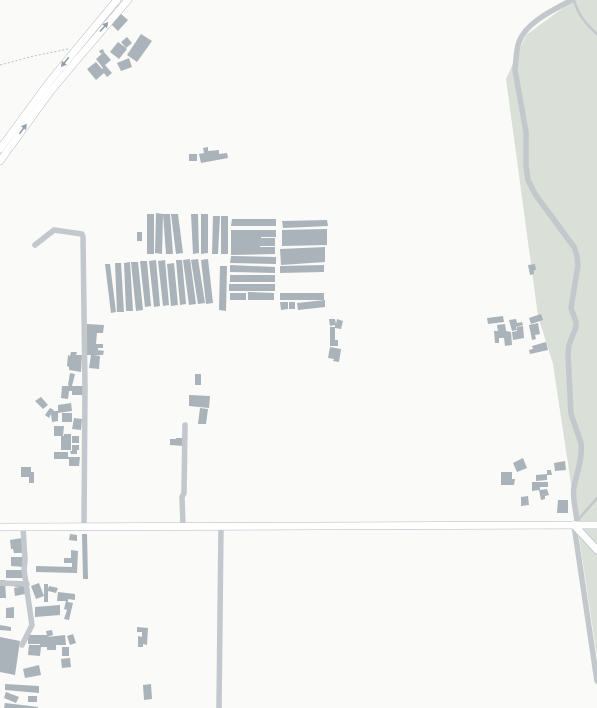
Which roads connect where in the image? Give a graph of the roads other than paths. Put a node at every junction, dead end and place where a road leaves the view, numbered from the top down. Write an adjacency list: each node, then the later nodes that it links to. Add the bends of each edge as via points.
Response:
1 (117, 0): 5 (main road, one-way to 5, via 68,58)
2 (128, 0): 6 (main road, one-way to 2, via 50,92)
3 (573, 0): 4 (lane, via 584,21); 10 (street, via 541,17 523,33 519,42 515,70 526,132 528,180 574,247 577,256 578,265 571,306 576,328 568,356 571,414 582,447 574,487)
4 (597, 34)
5 (0, 149)
6 (0, 160)
7 (35, 245): 12 (street, via 54,230 82,234 83,237)
8 (185, 425): 13 (street)
9 (597, 498): 10 (lane)
10 (576, 523): 11 (main road); 14 (main road); 17 (main road); 21 (street)
11 (597, 525)
12 (84, 526): 13 (main road); 16 (main road)
13 (183, 526): 14 (main road)
14 (221, 526): 22 (street)
15 (0, 527): 16 (main road)
16 (22, 527): 19 (street)
17 (597, 550)
18 (0, 583): 19 (street)
19 (27, 584): 20 (street, via 32,624)
20 (22, 645)
21 (597, 681)
22 (219, 708)

